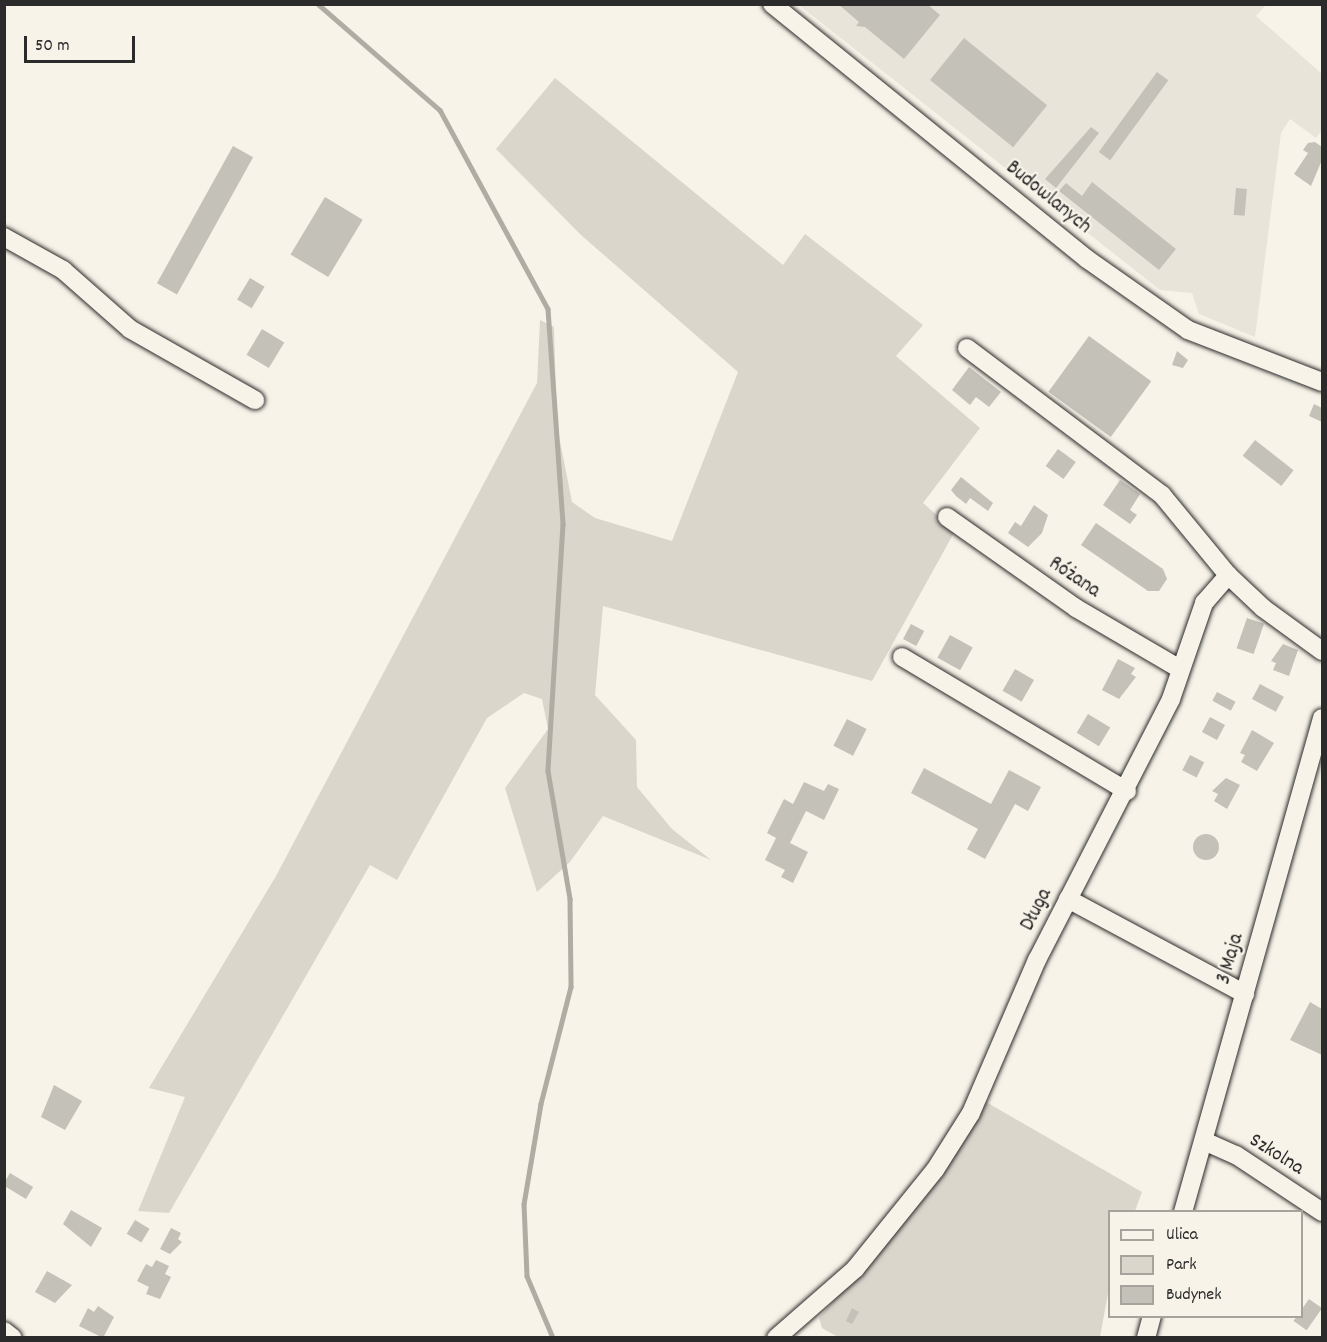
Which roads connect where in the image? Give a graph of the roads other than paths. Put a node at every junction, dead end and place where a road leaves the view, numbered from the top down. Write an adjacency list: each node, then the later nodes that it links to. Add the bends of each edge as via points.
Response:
1 (772, 4): 4 (street, Budowlanych, via 1087,259 1188,330)
2 (4, 237): 5 (street, via 63,270 130,329)
3 (967, 348): 7 (street, via 1162,495)
4 (1323, 382)
5 (255, 400)
6 (946, 517): 10 (street, Różana, via 1076,608)
7 (1228, 574): 8 (street, via 1263,608); 10 (street, Długa, via 1204,603)
8 (1323, 651)
9 (902, 657): 12 (street)
10 (1180, 669): 12 (street, Długa)
11 (1323, 718): 14 (street, 3 Maja)
12 (1127, 791): 13 (street, Długa)
13 (1068, 899): 14 (street); 21 (street, Długa, via 971,1113 935,1170 855,1269)
14 (1245, 994): 15 (street, 3 Maja)
15 (1204, 1141): 16 (street, 3 Maja); 17 (street, Szkolna, via 1236,1155)
16 (1184, 1210)
17 (1323, 1212)
18 (1152, 1318): 22 (street)
19 (4, 1331): 20 (street)
20 (13, 1338)
21 (776, 1338)
22 (1146, 1338)

